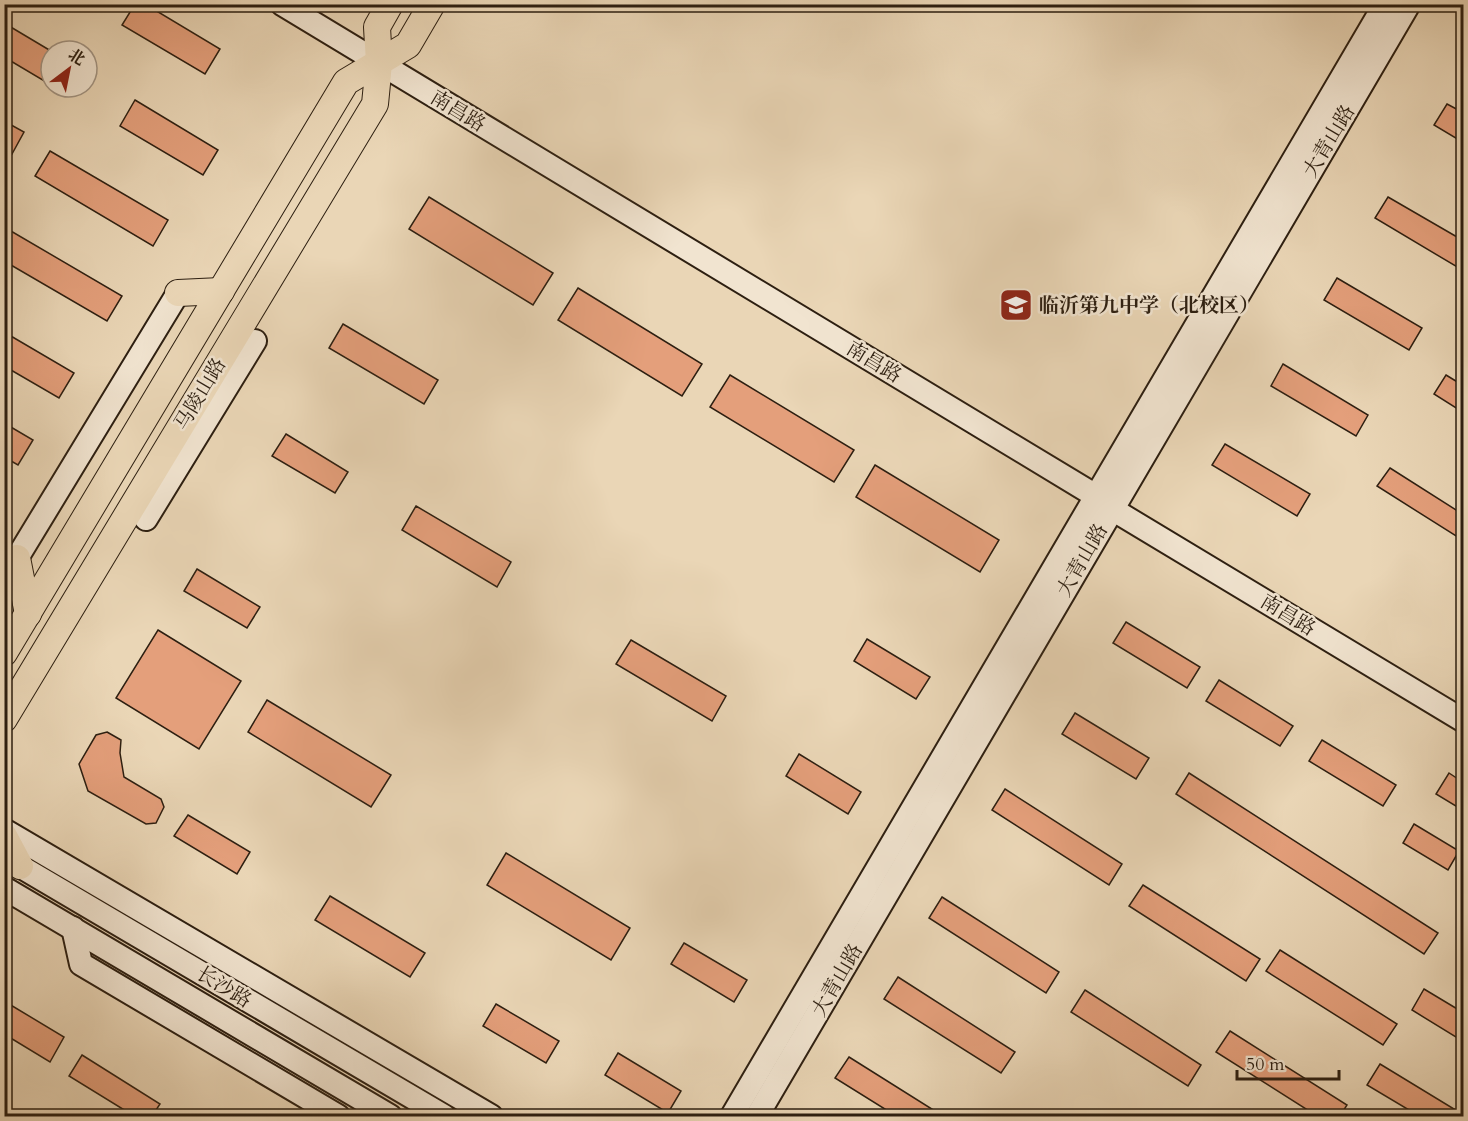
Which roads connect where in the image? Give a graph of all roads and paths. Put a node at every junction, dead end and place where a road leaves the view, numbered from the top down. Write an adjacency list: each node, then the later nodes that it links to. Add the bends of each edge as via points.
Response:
1 (282, 4): 6 (street, 南昌路)
2 (390, 4): 6 (main road, 马陵山路, via 376,27)
3 (432, 4): 6 (main road, 马陵山路, via 408,45)
4 (1384, 4): 11 (street, 大青山路)
5 (1409, 4): 11 (street, 大青山路)
6 (379, 63): 7 (main road, 马陵山路, via 346,82); 9 (main road, 马陵山路, via 375,104); 11 (street, 南昌路)
7 (221, 291): 8 (main road); 15 (main road, 马陵山路)
8 (178, 293): 14 (street)
9 (249, 313): 10 (main road); 13 (main road, 马陵山路)
10 (255, 341): 12 (street)
11 (1104, 502): 18 (street, 南昌路); 30 (street, 大青山路); 31 (street, 大青山路)
12 (146, 519): 13 (main road)
13 (121, 526): 17 (main road, 马陵山路)
14 (17, 558): 15 (main road)
15 (28, 614): 16 (main road, 马陵山路)
16 (4, 653)
17 (4, 719)
18 (1464, 722)
19 (4, 830): 23 (street)
20 (4, 836): 21 (main road)
21 (12, 861): 24 (street, 长沙路)
22 (4, 888): 25 (street, 长沙路)
23 (146, 914): 24 (street); 29 (street)
24 (116, 922): 28 (street, 长沙路)
25 (73, 928): 26 (street, via 81,964); 27 (street, 长沙路)
26 (338, 1116)
27 (390, 1116)
28 (444, 1116)
29 (491, 1116)
30 (732, 1116)
31 (757, 1116)

